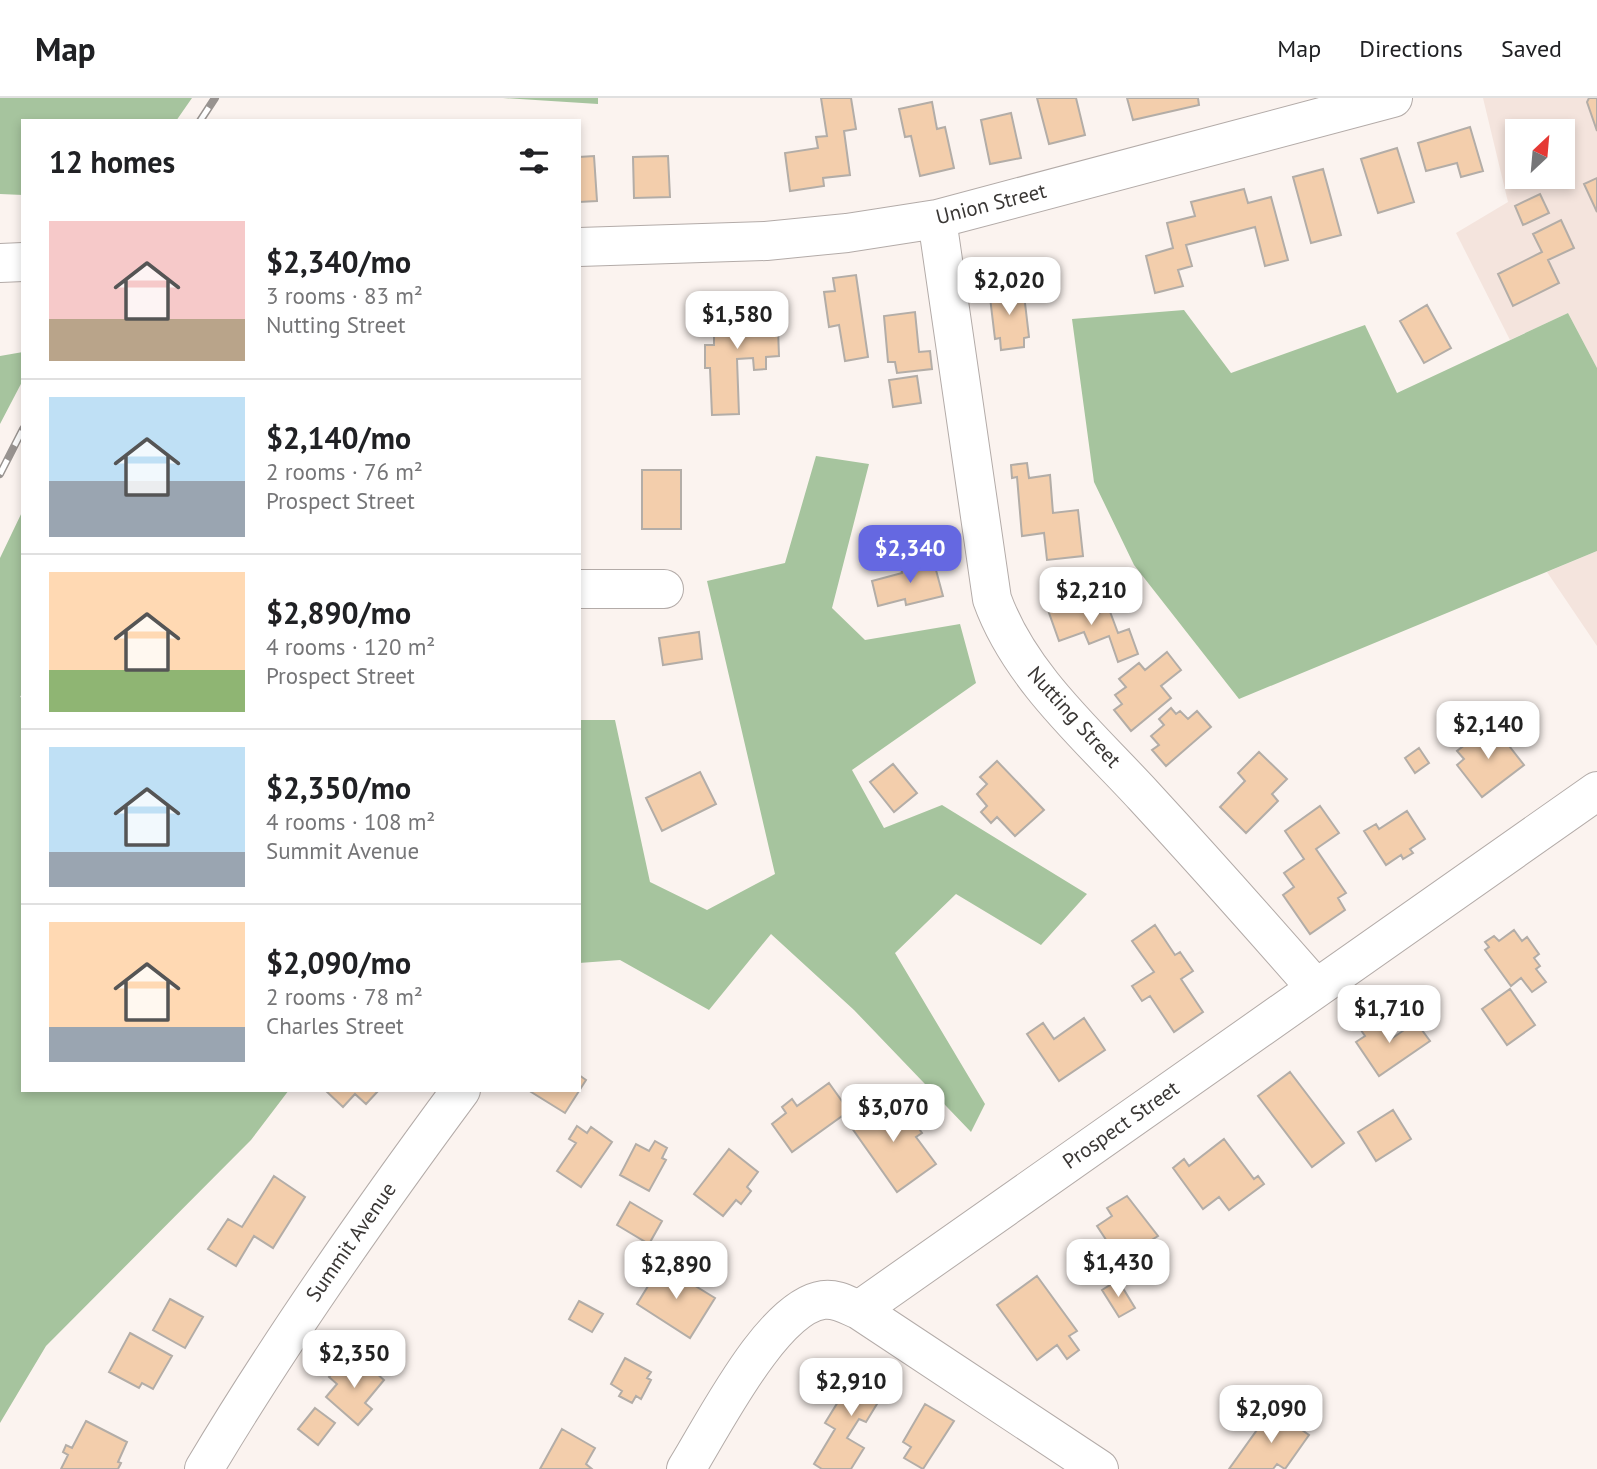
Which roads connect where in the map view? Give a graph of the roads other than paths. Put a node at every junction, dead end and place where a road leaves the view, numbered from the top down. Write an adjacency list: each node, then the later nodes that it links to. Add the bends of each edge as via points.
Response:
1 (1393, 98): 2 (street, Union Street)
2 (937, 219): 3 (street, Union Street, via 766,241); 9 (street, Nutting Street, via 992,599 1002,627 1065,709)
3 (581, 247)
4 (21, 262): 5 (street)
5 (0, 263)
6 (581, 589): 7 (street)
7 (664, 589)
8 (1597, 791): 9 (street, Prospect Street)
9 (1315, 987): 11 (street, Prospect Street)
10 (460, 1092): 12 (street, Summit Avenue, via 263,1370)
11 (859, 1310): 13 (street, via 827,1299 804,1306 782,1322); 14 (street)
12 (204, 1469)
13 (686, 1469)
14 (1099, 1469)

